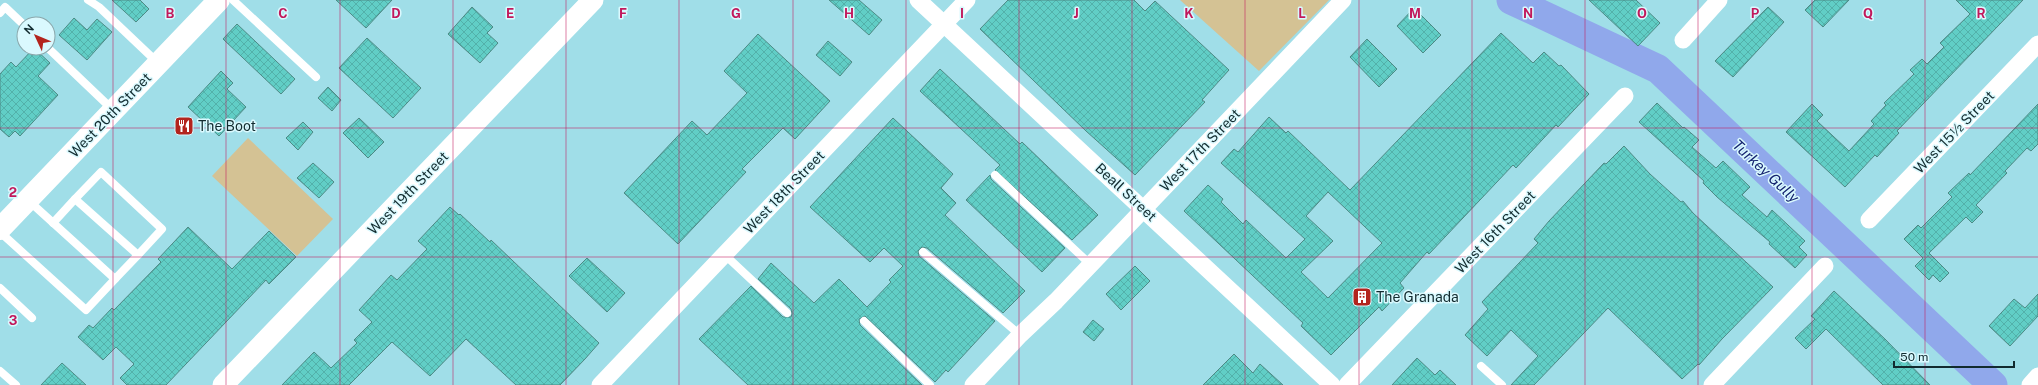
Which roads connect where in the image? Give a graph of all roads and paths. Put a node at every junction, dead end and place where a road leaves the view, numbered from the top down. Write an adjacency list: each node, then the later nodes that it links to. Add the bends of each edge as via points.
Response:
1 (88, 0): 15 (lane, via 99,7)
2 (219, 0): 15 (main road, West 20th Street)
3 (234, 0): 16 (lane)
4 (593, 0): 40 (street, West 19th Street)
5 (918, 0): 11 (street, Beall Street)
6 (967, 0): 11 (street, West 18th Street)
7 (1343, 0): 22 (street, West 17th Street)
8 (1719, 0): 12 (street)
9 (0, 13): 10 (lane, via 5,7)
10 (16, 17)
11 (945, 23): 22 (street, Beall Street); 27 (street, West 18th Street)
12 (1683, 40)
13 (2038, 44): 23 (street, West 15½ Street)
14 (56, 56): 18 (lane)
15 (159, 64): 18 (main road, West 20th Street)
16 (316, 77)
17 (1625, 96): 46 (street, West 16th Street)
18 (113, 111): 21 (main road, West 20th Street)
19 (995, 175): 29 (lane)
20 (75, 199): 24 (lane); 28 (lane); 28 (lane, via 101,172 162,229)
21 (28, 200): 24 (lane); 25 (main road, West 20th Street)
22 (1144, 208): 29 (street, West 17th Street); 45 (street, Beall Street)
23 (1869, 220)
24 (53, 223): 31 (lane)
25 (0, 230): 31 (lane, via 86,310)
26 (923, 252): 36 (lane)
27 (724, 254): 33 (lane); 42 (street, West 18th Street)
28 (138, 255): 31 (lane)
29 (1091, 265): 36 (street, West 17th Street)
30 (1825, 266): 48 (street)
31 (115, 279)
32 (0, 288): 34 (lane)
33 (787, 313)
34 (32, 318)
35 (864, 321): 43 (lane)
36 (1020, 335): 44 (street, West 17th Street)
37 (1482, 366): 47 (lane)
38 (0, 370): 41 (lane)
39 (2038, 376): 49 (street)
40 (227, 384)
41 (16, 385)
42 (600, 385)
43 (930, 385)
44 (973, 385)
45 (1332, 385)
46 (1347, 385)
47 (1502, 385)
48 (1712, 385)
49 (2030, 385)

